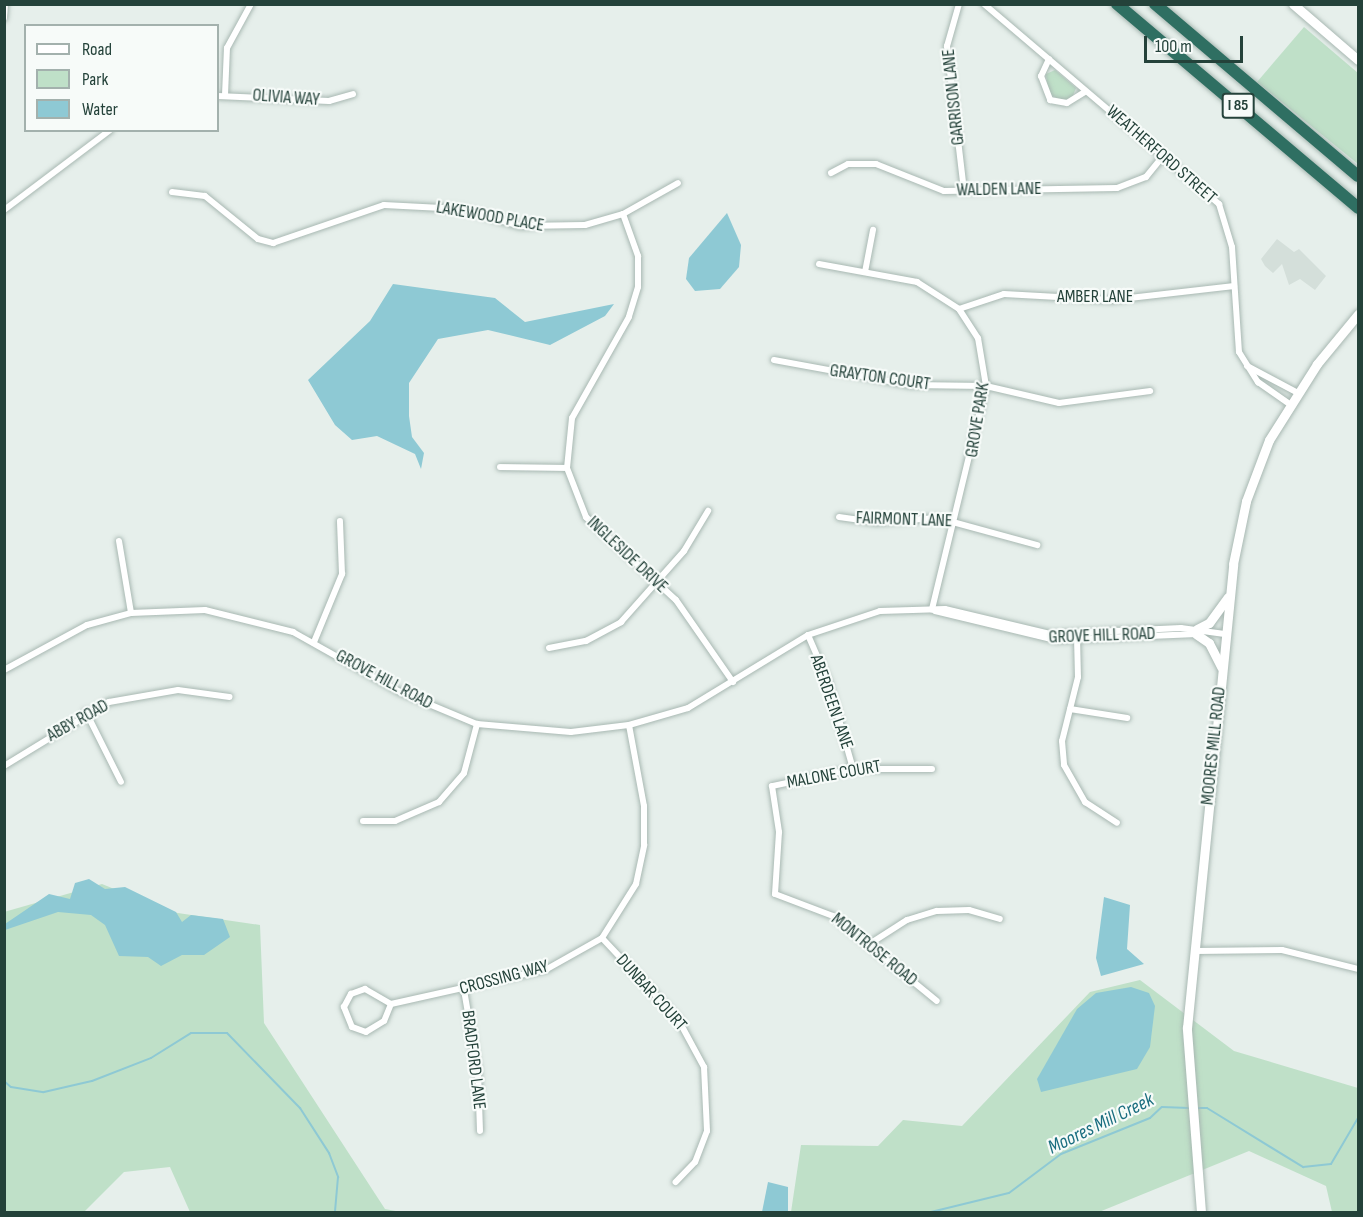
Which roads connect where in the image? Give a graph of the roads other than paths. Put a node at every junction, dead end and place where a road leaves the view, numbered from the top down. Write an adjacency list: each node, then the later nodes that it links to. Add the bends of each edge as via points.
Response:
1 (4, 4): 8 (street)
2 (251, 4): 13 (street, via 227,48)
3 (959, 4): 19 (street, GARRISON LANE, via 947,46)
4 (984, 4): 9 (street, WEATHERFORD STREET)
5 (1117, 4): 21 (highway, I 85)
6 (1155, 4): 17 (highway, I 85)
7 (1293, 4): 10 (street)
8 (4, 18)
9 (1049, 59): 11 (street, WEATHERFORD STREET); 11 (street, via 1041,76 1050,100 1067,103)
10 (1359, 60)
11 (1086, 90): 15 (street, WEATHERFORD STREET)
12 (352, 94): 13 (street, OLIVIA WAY, via 329,101)
13 (221, 96)
14 (107, 132): 22 (street)
15 (1163, 156): 19 (street, WALDEN LANE, via 1146,177 1117,188); 27 (street, WEATHERFORD STREET, via 1219,204 1229,223)
16 (831, 173): 19 (street, WALDEN LANE, via 848,164 876,164 932,188)
17 (1359, 176)
18 (678, 183): 23 (street, LAKEWOOD PLACE)
19 (964, 191)
20 (172, 192): 23 (street, LAKEWOOD PLACE, via 205,196 252,235 273,243 384,205 461,209 545,229)
21 (1359, 208)
22 (4, 210)
23 (623, 214): 37 (street, INGLESIDE DRIVE, via 638,256 638,287 629,317 572,418)
24 (873, 230): 26 (street)
25 (819, 264): 26 (street, GROVE PARK)
26 (865, 272): 28 (street, GROVE PARK, via 917,282)
27 (1234, 286): 28 (street, AMBER LANE, via 1112,300 1004,294); 31 (street, WEATHERFORD STREET, via 1236,339)
28 (959, 309): 32 (street, GROVE PARK, via 978,338)
29 (1359, 314): 34 (street, MOORES MILL ROAD)
30 (774, 360): 32 (street, GRAYTON COURT, via 910,385)
31 (1247, 366): 34 (street); 35 (street, WEATHERFORD STREET, via 1258,382)
32 (986, 386): 33 (street, GRAYTON COURT, via 1059,403); 41 (street, GROVE PARK, via 970,466)
33 (1150, 391)
34 (1298, 393): 35 (street, MOORES MILL ROAD)
35 (1289, 404): 45 (street, MOORES MILL ROAD, via 1254,476)
36 (500, 467): 37 (street)
37 (567, 468): 44 (street, INGLESIDE DRIVE, via 586,517)
38 (708, 511): 44 (street)
39 (839, 517): 41 (street, FAIRMONT LANE)
40 (340, 520): 52 (street, via 342,574)
41 (952, 520): 43 (street, FAIRMONT LANE); 46 (street, GROVE PARK)
42 (119, 541): 47 (street)
43 (1037, 545)
44 (658, 584): 53 (street, via 638,607 600,635); 56 (street, INGLESIDE DRIVE, via 696,626)
45 (1230, 595): 48 (street); 49 (street, MOORES MILL ROAD)
46 (932, 610): 50 (street, GROVE HILL ROAD, via 858,615); 51 (street, GROVE HILL ROAD, via 1031,632)
47 (131, 613): 52 (street, GROVE HILL ROAD, via 228,613); 55 (street, GROVE HILL ROAD, via 66,633)
48 (1199, 632): 49 (street, GROVE HILL ROAD); 51 (street, GROVE HILL ROAD); 54 (street)
49 (1225, 634): 54 (street, MOORES MILL ROAD)
50 (808, 635): 56 (street, GROVE HILL ROAD); 65 (street, ABERDEEN LANE, via 831,690)
51 (1077, 636): 58 (street, via 1078,677)
52 (314, 642): 61 (street, GROVE HILL ROAD, via 400,692)
53 (549, 648)
54 (1222, 669): 73 (street, MOORES MILL ROAD)
55 (4, 670)
56 (733, 682): 62 (street, GROVE HILL ROAD, via 688,708)
57 (230, 697): 59 (street, ABBY ROAD, via 154,692)
58 (1070, 708): 60 (street); 68 (street, via 1062,741 1067,773 1085,802)
59 (86, 712): 63 (street, ABBY ROAD); 66 (street)
60 (1127, 718)
61 (477, 724): 62 (street, GROVE HILL ROAD, via 548,732); 67 (street, via 464,773 439,802 395,821)
62 (629, 725): 71 (street, CROSSING WAY, via 644,806 644,845 636,884)
63 (4, 766)
64 (932, 768): 65 (street, MALONE COURT)
65 (853, 769): 69 (street, MALONE COURT, via 772,786 780,832)
66 (121, 782)
67 (363, 820)
68 (1117, 823)
69 (775, 894): 72 (street, MONTROSE ROAD, via 812,905)
70 (1000, 919): 72 (street, via 969,910 937,911 907,920)
71 (602, 938): 75 (street, CROSSING WAY, via 547,969); 79 (street, DUNBAR COURT, via 683,1026 705,1067 706,1131 695,1162)
72 (871, 944): 76 (street, MONTROSE ROAD)
73 (1195, 951): 74 (street, via 1282,950); 80 (street, MOORES MILL ROAD, via 1187,1028)
74 (1359, 969)
75 (464, 990): 77 (street, CROSSING WAY); 78 (street, BRADFORD LANE, via 478,1071)
76 (937, 1001)
77 (391, 1004): 77 (street, via 372,990 357,990 345,1015 358,1030 373,1030)
78 (480, 1131)
79 (676, 1182)
80 (1201, 1212)

